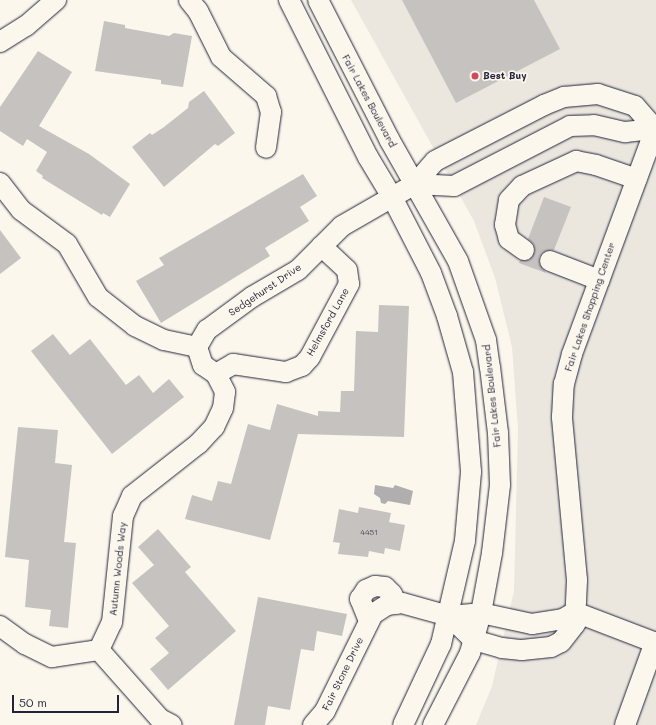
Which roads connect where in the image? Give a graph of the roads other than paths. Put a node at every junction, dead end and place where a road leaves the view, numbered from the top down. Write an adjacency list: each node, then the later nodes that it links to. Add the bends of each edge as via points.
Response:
1 (56, 0): 5 (street, via 26,26)
2 (189, 0): 7 (street, via 198,11 221,57 266,96 271,112)
3 (289, 0): 11 (street, via 361,143)
4 (318, 0): 10 (street, Fair Lakes Boulevard, via 389,140)
5 (0, 42)
6 (656, 128): 8 (street, Fair Lakes Shopping Center); 10 (street, via 625,132 594,125 570,126 454,186); 10 (street, via 635,106 598,94 564,97 435,161)
7 (266, 148)
8 (637, 179): 13 (street, via 576,161 522,186 509,200 505,225 509,238 517,247); 15 (street, Fair Lakes Shopping Center)
9 (0, 183): 16 (street, via 22,210 67,244 98,297 135,326 164,340)
10 (415, 184): 11 (street, Sedgehurst Drive); 19 (street, Fair Lakes Boulevard, via 458,261 473,297 486,340 498,433 500,485)
11 (392, 197): 12 (street, Sedgehurst Drive, via 342,226); 20 (street, via 432,273 463,372 471,472 465,541)
12 (321, 246): 16 (street, Sedgehurst Drive, via 298,270 252,297 207,330); 17 (street, Helmsford Lane, via 347,270 349,284 310,357 302,366 286,372 233,364)
13 (524, 250)
14 (550, 261): 15 (street)
15 (599, 280): 18 (street, Fair Lakes Shopping Center, via 572,354 564,388 562,417 576,580)
16 (197, 347): 17 (street, Autumn Woods Way, via 204,365)
17 (216, 374): 24 (street, Autumn Woods Way, via 225,392 223,408 214,427 198,444 132,496 123,516 112,622)
18 (575, 612): 19 (street, via 563,619 532,624); 22 (street, Fair Lakes Shopping Center, via 575,624 570,633 551,647 522,650); 23 (street)
19 (481, 613): 20 (street, Fair Stone Drive); 22 (street, Fair Lakes Boulevard)
20 (449, 616): 22 (street); 26 (street, Fair Stone Drive, via 402,603 387,604 373,614 325,711); 27 (street, via 432,665)
21 (0, 626): 24 (street, via 25,644 52,657)
22 (474, 640): 28 (street, Fair Lakes Boulevard, via 454,688)
23 (655, 643): 29 (street)
24 (99, 650): 25 (street, via 160,719)
25 (172, 725)
26 (313, 725)
27 (403, 725)
28 (433, 725)
29 (625, 725)

